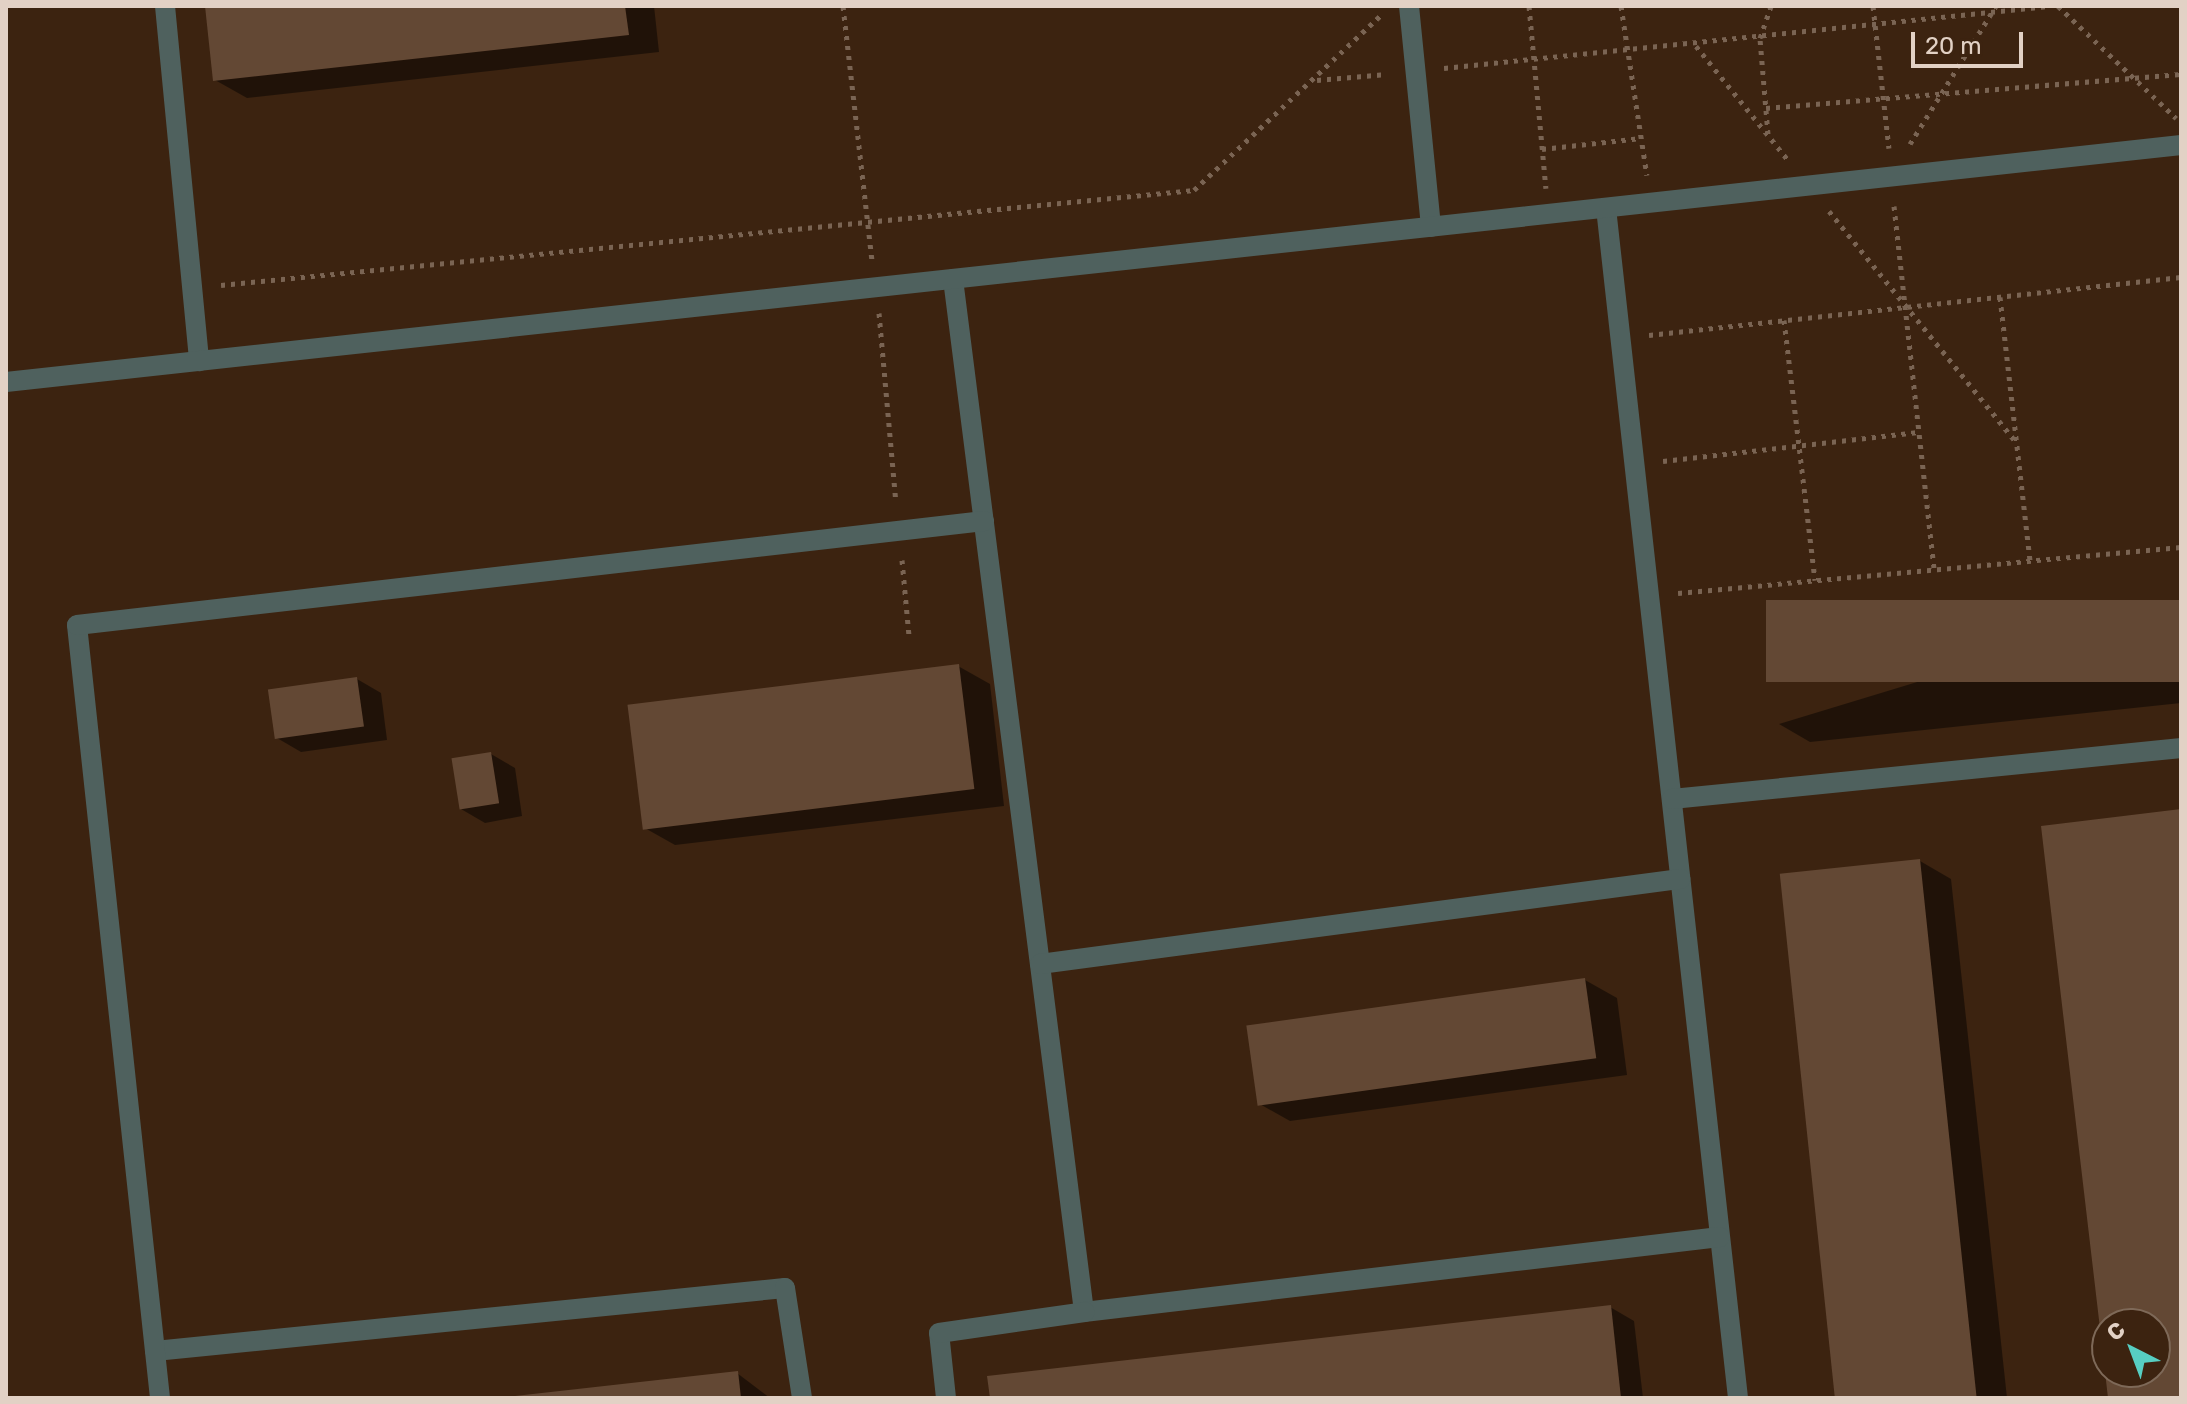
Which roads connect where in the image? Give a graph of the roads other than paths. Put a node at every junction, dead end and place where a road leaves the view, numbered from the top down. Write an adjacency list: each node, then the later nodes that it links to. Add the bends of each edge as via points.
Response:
1 (165, 6): 7 (lane)
2 (1409, 6): 5 (lane)
3 (2181, 145): 4 (lane)
4 (1606, 208): 5 (lane); 11 (lane)
5 (1431, 227): 6 (lane)
6 (953, 279): 7 (lane); 9 (lane)
7 (199, 361): 8 (lane)
8 (6, 382)
9 (984, 521): 13 (lane); 16 (lane, via 899,526 77,625)
10 (2181, 748): 11 (lane)
11 (1672, 799): 12 (lane)
12 (1680, 879): 13 (lane); 14 (lane)
13 (1040, 964): 15 (lane)
14 (1720, 1237): 15 (lane); 20 (lane)
15 (1084, 1312): 19 (lane, via 939,1333)
16 (155, 1351): 17 (lane); 18 (lane, via 785,1288)
17 (160, 1398)
18 (802, 1398)
19 (946, 1398)
20 (1738, 1398)

